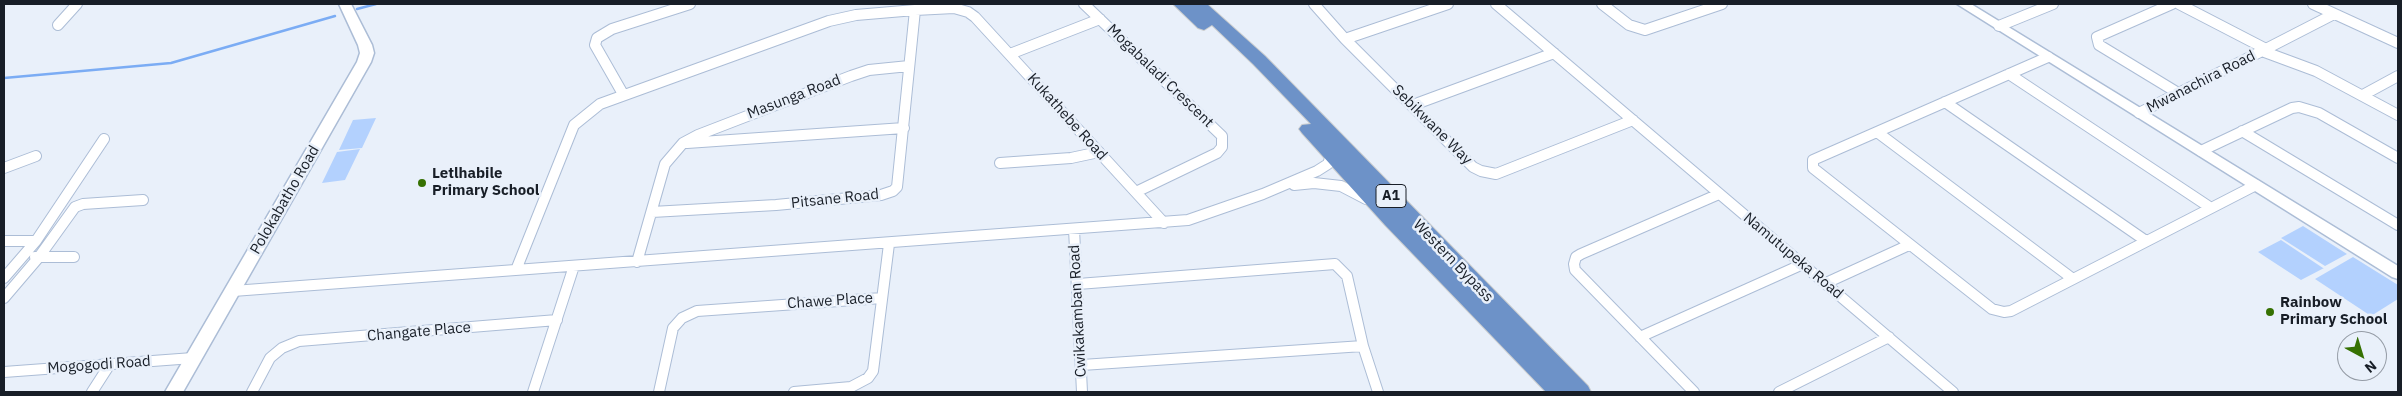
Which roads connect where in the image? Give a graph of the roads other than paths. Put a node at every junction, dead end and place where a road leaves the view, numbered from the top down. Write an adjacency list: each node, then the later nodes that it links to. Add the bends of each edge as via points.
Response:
1 (77, 4): 21 (street)
2 (345, 4): 80 (street, Polokabatho Road, via 365,45 364,62)
3 (690, 4): 33 (street, via 603,33 595,45)
4 (1084, 4): 20 (street, Mogabaladi Crescent)
5 (1181, 4): 47 (highway, Western Bypass / A1)
6 (1198, 4): 100 (highway, Western Bypass / A1, via 1259,60)
7 (1314, 4): 23 (street, Sebikwane Way)
8 (1448, 4): 23 (street)
9 (1496, 4): 26 (street, Namutupeka Road)
10 (1602, 4): 17 (street, via 1629,25 1645,30)
11 (1722, 4): 17 (street)
12 (1963, 4): 22 (street)
13 (2053, 4): 22 (street)
14 (2172, 4): 32 (street, via 2100,34 2097,41)
15 (2180, 4): 25 (street)
16 (2312, 4): 19 (street)
17 (1703, 6)
18 (914, 10): 27 (street, Kukathebe Road, via 954,8 968,12); 29 (street, Pitsane Road); 33 (street, via 829,21)
19 (2334, 14): 24 (street); 25 (street)
20 (1100, 19): 27 (street); 53 (street, Mogabaladi Crescent, via 1222,136 1223,142 1217,153)
21 (58, 25)
22 (1999, 26): 28 (street)
23 (1345, 39): 36 (street, Sebikwane Way)
24 (2398, 43)
25 (2264, 50): 32 (street, Mwanachira Road); 34 (street, Mwanachira Road)
26 (1554, 53): 36 (street); 39 (street, Namutupeka Road)
27 (1010, 54): 46 (street, Kukathebe Road)
28 (2048, 58): 30 (street); 37 (street)
29 (909, 66): 40 (street, Pitsane Road); 44 (street, Masunga Road, via 869,70 851,76 698,134)
30 (2009, 74): 35 (street); 57 (street)
31 (2398, 76): 34 (street)
32 (2178, 93): 37 (street, Mwanachira Road)
33 (623, 94): 74 (street, via 591,110 574,125)
34 (2363, 95): 38 (street, Mwanachira Road)
35 (1945, 102): 42 (street); 64 (street)
36 (1413, 106): 39 (street, Sebikwane Way, via 1473,167 1489,174)
37 (2139, 113): 45 (street)
38 (2398, 114)
39 (1633, 120): 55 (street, Namutupeka Road)
40 (904, 128): 44 (street); 58 (street, Pitsane Road, via 897,187 887,194)
41 (2242, 131): 45 (street); 49 (street, via 2292,108 2306,108); 61 (street)
42 (1877, 132): 67 (street, via 1813,160 1811,164 1816,173); 77 (street)
43 (104, 139): 63 (street)
44 (684, 143): 58 (street, Masunga Road, via 665,164)
45 (2201, 151): 52 (street)
46 (1099, 152): 50 (street, via 1071,158); 53 (street, Kukathebe Road)
47 (1332, 153): 54 (street, via 1324,168); 59 (highway, Western Bypass / A1)
48 (36, 156): 51 (street)
49 (2398, 158)
50 (1000, 163)
51 (4, 168)
52 (2256, 185): 57 (street); 75 (street)
53 (1136, 192): 60 (street, Kukathebe Road)
54 (1263, 194): 59 (street, via 1303,183 1341,186 1361,196); 60 (street, via 1199,217)
55 (1719, 194): 72 (street, Namutupeka Road); 84 (street, via 1576,257 1575,270)
56 (143, 200): 69 (street, via 89,203 76,207)
57 (2211, 208): 64 (street)
58 (652, 212): 71 (street, Masunga Road)
59 (1392, 220): 99 (highway, Western Bypass / A1)
60 (1164, 223): 62 (street)
61 (2398, 225)
62 (1074, 229): 66 (street); 79 (street, Cwikakamban Road)
63 (36, 241): 65 (street); 68 (street)
64 (2146, 241): 77 (street)
65 (4, 242)
66 (889, 244): 71 (street); 82 (street)
67 (1909, 245): 77 (street, via 1998,311 2011,311); 78 (street)
68 (22, 257): 69 (street); 76 (street)
69 (39, 257): 70 (street); 81 (street)
70 (74, 257)
71 (638, 262): 73 (street)
72 (1803, 264): 78 (street, Namutupeka Road); 84 (street)
73 (574, 266): 74 (street); 83 (street)
74 (516, 270): 80 (street)
75 (2398, 273)
76 (4, 278)
77 (2073, 279)
78 (1826, 283): 85 (street, Namutupeka Road)
79 (1078, 284): 86 (street, via 1330,263 1347,276); 89 (street, Cwikakamban Road)
80 (233, 291): 87 (street, Polokabatho Road)
81 (4, 298)
82 (882, 298): 95 (street, Chawe Place, via 697,311 682,318 673,328); 96 (street, Chawe Place, via 873,371 868,378 851,387)
83 (558, 320): 93 (street, Changate Place, via 299,341 282,348 270,358); 94 (street)
84 (1640, 337): 101 (street)
85 (1889, 337): 102 (street); 103 (street, Namutupeka Road)
86 (1363, 346): 89 (street); 98 (street)
87 (193, 358): 88 (street, Mogogodi Road); 92 (street, Polokabatho Road)
88 (110, 364): 90 (street, Mogogodi Road); 91 (street)
89 (1082, 365): 97 (street, Cwikakamban Road)
90 (4, 372)
91 (92, 392)
92 (174, 392)
93 (252, 392)
94 (533, 392)
95 (659, 392)
96 (794, 392)
97 (1082, 392)
98 (1378, 392)
99 (1559, 392)
100 (1580, 392)
101 (1694, 392)
102 (1779, 392)
103 (1953, 392)

